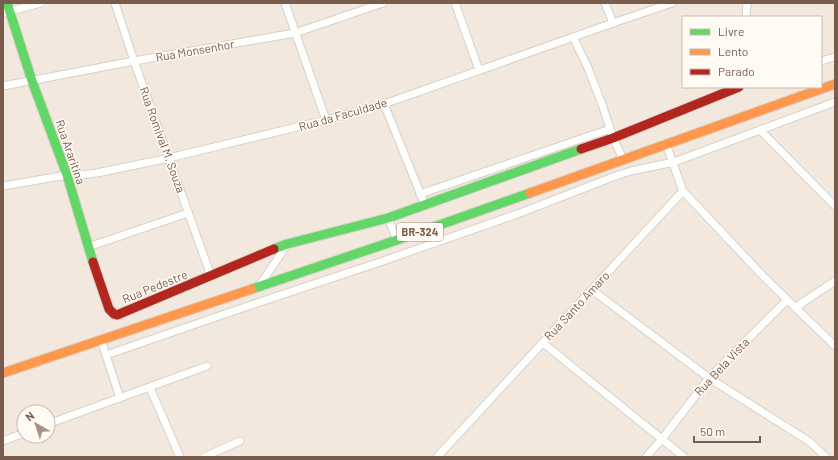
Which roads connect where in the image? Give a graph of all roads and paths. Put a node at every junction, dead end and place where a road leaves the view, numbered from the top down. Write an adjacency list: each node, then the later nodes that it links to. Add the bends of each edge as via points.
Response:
1 (41, 3): 9 (street)
2 (115, 3): 15 (street, Rua Romival M. Souza)
3 (285, 3): 12 (street)
4 (383, 3): 12 (street, Rua Monsenhor)
5 (455, 3): 17 (street)
6 (605, 3): 11 (street)
7 (672, 3): 11 (street, Rua da Faculdade)
8 (747, 3): 10 (street)
9 (7, 9): 18 (main road, Rua Araritina)
10 (746, 16)
11 (613, 23): 13 (street, Rua da Faculdade)
12 (295, 33): 15 (street, Rua Monsenhor); 24 (street)
13 (572, 37): 17 (street, Rua da Faculdade); 25 (street, via 588,68)
14 (835, 57): 16 (street)
15 (134, 61): 18 (street, Rua Monsenhor); 29 (street, Rua Romival M. Souza)
16 (822, 61)
17 (479, 70): 23 (street, Rua da Faculdade)
18 (32, 80): 20 (street, Rua Monsenhor); 32 (main road, Rua Araritina)
19 (835, 84): 28 (main road, BR-324)
20 (3, 86)
21 (736, 88): 27 (main road)
22 (835, 102): 26 (street)
23 (384, 104): 24 (street, Rua da Faculdade); 35 (street)
24 (326, 120): 29 (street, Rua da Faculdade)
25 (610, 129): 27 (street); 35 (street)
26 (760, 130): 31 (street); 37 (street)
27 (613, 138): 30 (street); 36 (main road)
28 (666, 144): 30 (main road, BR-324); 31 (street)
29 (169, 158): 32 (street, Rua da Faculdade, via 97,173); 38 (street, Rua Romival M. Souza)
30 (622, 159): 40 (main road, BR-324)
31 (674, 162): 34 (street); 53 (street, via 618,175 391,259)
32 (67, 175): 33 (street, Rua da Faculdade); 42 (main road, Rua Araritina)
33 (3, 186)
34 (683, 191): 46 (street, Rua Santo Amaro); 47 (street)
35 (420, 194): 36 (street)
36 (425, 205): 39 (main road)
37 (835, 206)
38 (188, 212): 42 (street); 43 (street, Rua Romival M. Souza)
39 (388, 218): 40 (street); 41 (main road)
40 (397, 240): 45 (main road, BR-324)
41 (287, 244): 43 (main road); 45 (street)
42 (88, 247): 49 (main road, Rua Araritina)
43 (211, 276): 49 (main road, Rua Pedestre, via 117,315)
44 (835, 280): 48 (street)
45 (259, 286): 50 (main road, BR-324)
46 (592, 290): 51 (street, Rua Santo Amaro); 56 (street)
47 (787, 300): 48 (street); 56 (street, Rua Bela Vista)
48 (796, 307): 52 (street)
49 (109, 310)
50 (101, 340): 53 (street); 55 (main road, BR-324)
51 (543, 343): 61 (street); 66 (street, Rua Santo Amaro)
52 (835, 346)
53 (106, 355): 58 (street)
54 (207, 366): 57 (street)
55 (3, 373)
56 (709, 378): 61 (street, Rua Bela Vista); 69 (street, via 810,442)
57 (150, 388): 58 (street); 64 (street)
58 (120, 398): 59 (street)
59 (56, 421)
60 (16, 436): 62 (street)
61 (662, 438): 67 (street, Rua Bela Vista); 68 (street)
62 (3, 441)
63 (240, 441): 65 (street)
64 (180, 457)
65 (204, 457)
66 (437, 457)
67 (646, 457)
68 (684, 457)
69 (826, 457)

